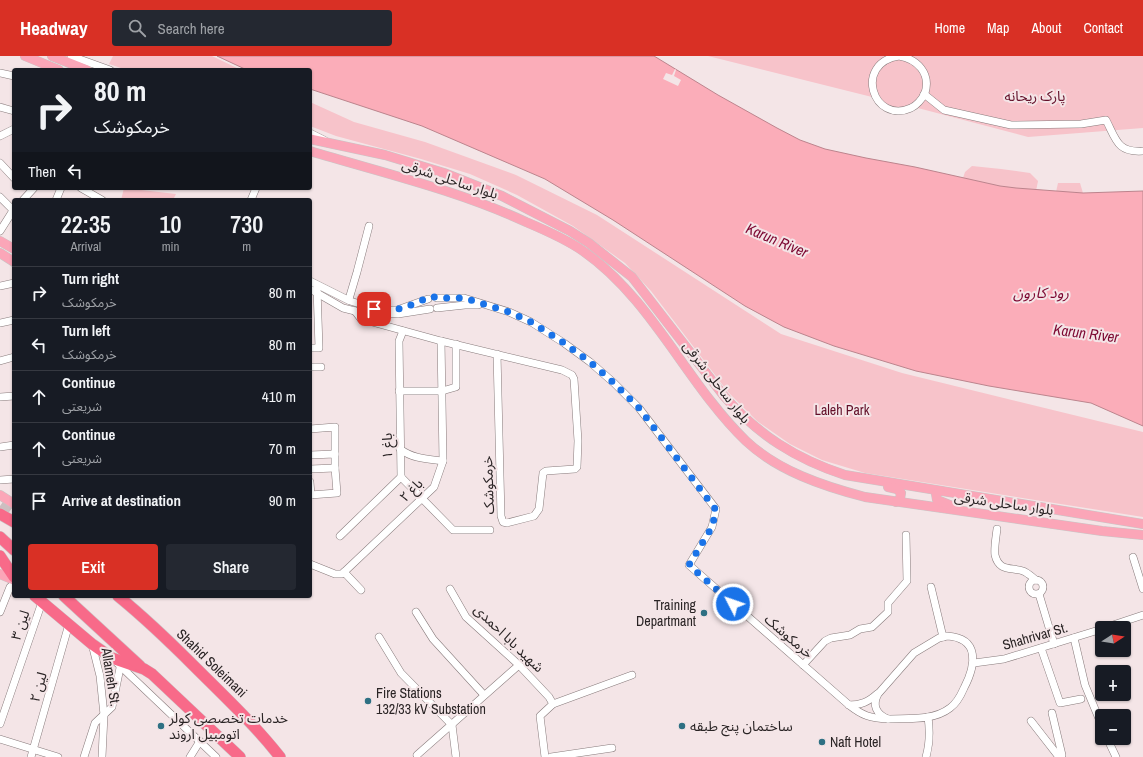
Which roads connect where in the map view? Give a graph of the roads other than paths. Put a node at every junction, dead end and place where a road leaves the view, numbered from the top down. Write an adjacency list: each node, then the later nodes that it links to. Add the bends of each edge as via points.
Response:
1 (25, 56): 5 (main road)
2 (52, 56): 6 (main road)
3 (71, 56): 7 (street)
4 (899, 56): 10 (street, via 915,61 921,68 925,76); 10 (street, via 883,61 873,74 872,91 876,98 885,107 897,111 914,107)
5 (54, 68)
6 (82, 68)
7 (103, 68)
8 (0, 73): 9 (street)
9 (12, 76)
10 (924, 94): 18 (street, via 944,110 1011,124 1081,124 1106,120 1119,145 1132,152)
11 (0, 107): 12 (street)
12 (12, 110)
13 (12, 130): 15 (street)
14 (312, 134): 17 (street)
15 (0, 136)
16 (312, 139): 17 (main road, بلوار ساحلی شرقی)
17 (331, 143): 20 (main road, بلوار ساحلی شرقی); 22 (main road, via 345,150 367,155 370,162)
18 (1143, 151)
19 (312, 153): 22 (main road, بلوار ساحلی شرقی)
20 (384, 155): 23 (main road, via 382,166); 71 (main road, بلوار ساحلی شرقی, via 444,172 495,192 570,231 589,244 632,277 739,414 757,430 796,455 825,469)
21 (0, 163): 24 (street)
22 (365, 168): 23 (main road, بلوار ساحلی شرقی)
23 (388, 174): 79 (main road, بلوار ساحلی شرقی, via 496,208 583,251 613,275 633,296 714,404 747,441 788,470 816,482 864,498)
24 (12, 176)
25 (0, 197): 26 (street)
26 (12, 209)
27 (12, 212): 29 (street)
28 (369, 226): 41 (street)
29 (0, 231)
30 (0, 241): 31 (main road)
31 (12, 248)
32 (0, 253): 33 (main road)
33 (12, 261)
34 (312, 282): 36 (street)
35 (12, 283): 37 (street)
36 (318, 284): 38 (street); 41 (street)
37 (0, 286)
38 (313, 290): 43 (street); 52 (street, via 320,348)
39 (437, 298): 40 (street, via 432,296); 42 (street, via 464,298); 44 (street, via 440,303)
40 (428, 299): 44 (street, via 426,304); 46 (street, via 398,310)
41 (348, 300): 43 (street, via 350,305); 46 (street)
42 (486, 305): 44 (street); 122 (street, خرمکوشک, via 531,322 564,343 590,362 639,408 716,510 712,527 689,565)
43 (344, 308): 45 (street)
44 (433, 308): 46 (street, via 398,314)
45 (354, 311): 46 (street); 49 (street, خرمکوشک, via 361,319)
46 (374, 311)
47 (12, 321): 48 (street)
48 (0, 324)
49 (403, 331): 50 (street, خرمکوشک); 59 (street, باغ ۱, via 399,341)
50 (440, 341): 51 (street, خرمکوشک); 58 (street, باغ ۲)
51 (456, 344): 53 (street, خرمکوشک); 58 (street, via 456,387)
52 (312, 348)
53 (497, 354): 53 (street, خرمکوشک, via 567,371 572,375 578,441 575,469 546,471 543,474 539,508 534,516 507,523 503,522 502,516)
54 (12, 357): 55 (street)
55 (0, 360)
56 (312, 367): 57 (street)
57 (321, 367)
58 (442, 391): 59 (street); 68 (street, باغ ۲)
59 (399, 392): 65 (street, باغ ۱)
60 (12, 396): 61 (street)
61 (0, 398)
62 (312, 429): 66 (street, via 335,428)
63 (12, 445): 64 (street)
64 (0, 447)
65 (400, 449): 68 (street, via 415,457); 72 (street, باغ ۱)
66 (335, 454): 67 (street); 69 (street)
67 (312, 455)
68 (443, 461): 78 (street, باغ ۲, via 434,487)
69 (336, 468): 70 (street); 77 (street, via 337,493)
70 (312, 469)
71 (845, 475): 75 (main road, بلوار ساحلی شرقی); 79 (main road, via 861,483 900,490 900,499)
72 (401, 477): 78 (street); 88 (street, باغ ۱)
73 (12, 479): 74 (street)
74 (0, 480)
75 (940, 491): 81 (main road, via 936,494 937,500); 84 (main road, بلوار ساحلی شرقی)
76 (0, 495): 80 (main road)
77 (312, 495)
78 (422, 499): 85 (street, via 453,530); 95 (street, باغ ۲)
79 (896, 502): 81 (main road, بلوار ساحلی شرقی)
80 (12, 503)
81 (968, 512): 87 (main road, بلوار ساحلی شرقی)
82 (0, 514): 83 (highway)
83 (12, 521)
84 (1143, 524)
85 (490, 530)
86 (996, 530): 117 (street, via 995,555 1000,564 1004,568 1023,571 1036,580 1030,584 1030,589 1032,593 1039,594)
87 (1143, 535)
88 (340, 536)
89 (906, 536): 122 (street, via 907,581 888,602 888,612 872,627 825,641)
90 (0, 537): 91 (highway)
91 (12, 548)
92 (0, 556): 97 (highway)
93 (1133, 557): 102 (street)
94 (312, 565): 95 (street, via 335,574)
95 (344, 572): 103 (street)
96 (0, 574): 98 (main road)
97 (12, 574)
98 (12, 579)
99 (12, 586): 107 (street)
100 (930, 587): 114 (street)
101 (450, 589): 121 (street, شهید بابا احمدی, via 466,617)
102 (1143, 589)
103 (361, 590)
104 (66, 598): 123 (highway)
105 (123, 598): 138 (highway, Shahid Soleimani)
106 (38, 599): 111 (highway); 136 (street, لین ۳)
107 (0, 612)
108 (416, 612): 126 (street, via 433,639)
109 (1143, 615): 110 (street, Shahrivar St.)
110 (1125, 621)
111 (69, 624): 116 (highway); 144 (street, لین ۲)
112 (1095, 631): 115 (street, Shahrivar St.)
113 (379, 637): 137 (street, via 401,673)
114 (943, 637): 120 (street, via 956,636 964,640 970,646); 125 (street, via 914,653)
115 (1074, 638): 117 (street, Shahrivar St.); 130 (street, via 1085,685)
116 (92, 644): 119 (highway); 132 (street, Allameh St., via 100,676)
117 (1054, 644): 118 (street, Shahrivar St.)
118 (1041, 648): 120 (street, Shahrivar St., via 1004,659); 127 (street, via 1060,704)
119 (118, 662): 123 (highway); 132 (street, Allameh St., via 112,707); 140 (street)
120 (974, 663): 133 (street, خرمکوشک, via 960,696 951,707 940,714)
121 (519, 664): 126 (street); 128 (street, شهید بابا احمدی)
122 (803, 665): 129 (street, خرمکوشک)
123 (144, 670): 141 (highway, via 152,674)
124 (632, 675): 128 (street)
125 (878, 694): 129 (street, via 860,705); 134 (street, via 875,703 877,712)
126 (484, 695): 137 (street)
127 (1081, 699)
128 (553, 704): 156 (street, via 540,716)
129 (849, 705): 134 (street, خرمکوشک, via 860,714)
130 (1095, 709)
131 (1052, 713): 159 (street, via 1062,755)
132 (104, 716): 147 (street, via 95,723); 148 (street, Allameh St.)
133 (928, 717): 134 (street, خرمکوشک); 158 (street, via 930,728)
134 (888, 719)
135 (1031, 721): 159 (street)
136 (0, 724)
137 (452, 725): 145 (street); 155 (street)
138 (257, 728): 153 (highway, via 261,741); 154 (highway, Shahid Soleimani)
139 (0, 739): 144 (street)
140 (200, 741): 149 (street); 150 (street)
141 (222, 742): 151 (highway); 152 (highway)
142 (1110, 745): 160 (street)
143 (612, 748): 157 (street)
144 (33, 753): 146 (street)
145 (417, 755)
146 (58, 757)
147 (84, 757)
148 (102, 757)
149 (190, 757)
150 (216, 757)
151 (240, 757)
152 (244, 757)
153 (272, 757)
154 (280, 757)
155 (456, 757)
156 (545, 757)
157 (552, 757)
158 (926, 757)
159 (1060, 757)
160 (1116, 757)

